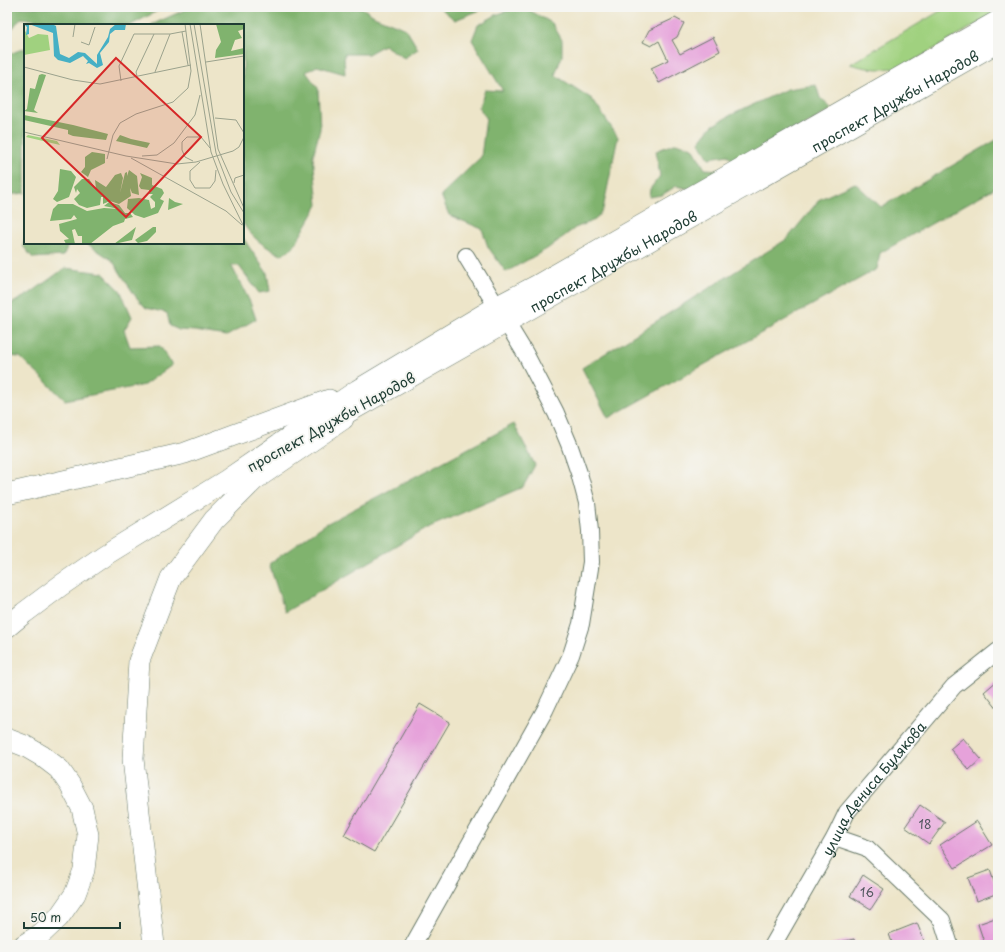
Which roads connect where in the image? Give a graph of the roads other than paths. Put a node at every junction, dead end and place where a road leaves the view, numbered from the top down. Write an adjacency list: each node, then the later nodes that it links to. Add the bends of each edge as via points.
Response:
1 (998, 21): 4 (main road, проспект Дружбы Народов, via 536,286)
2 (998, 42): 4 (main road, проспект Дружбы Народов)
3 (466, 256): 4 (street)
4 (502, 314): 5 (main road, проспект Дружбы Народов); 13 (street, via 529,359 556,413 579,473 587,503 590,531 587,591 581,624 571,655 545,710)
5 (362, 396): 6 (main road, via 184,453); 7 (main road, проспект Дружбы Народов, via 105,555); 12 (main road, via 254,480 214,520 171,578 152,626 139,661 133,759)
6 (7, 494)
7 (7, 627)
8 (998, 651): 10 (street, улица Дениса Булякова, via 954,686 847,812)
9 (7, 739): 11 (main road, via 25,746 59,769 82,808 88,835 84,870 75,894 59,917 41,934)
10 (835, 837): 14 (street, улица Дениса Булякова); 15 (street, via 867,848 942,920)
11 (24, 945)
12 (154, 945)
13 (413, 945)
14 (773, 945)
15 (950, 945)

